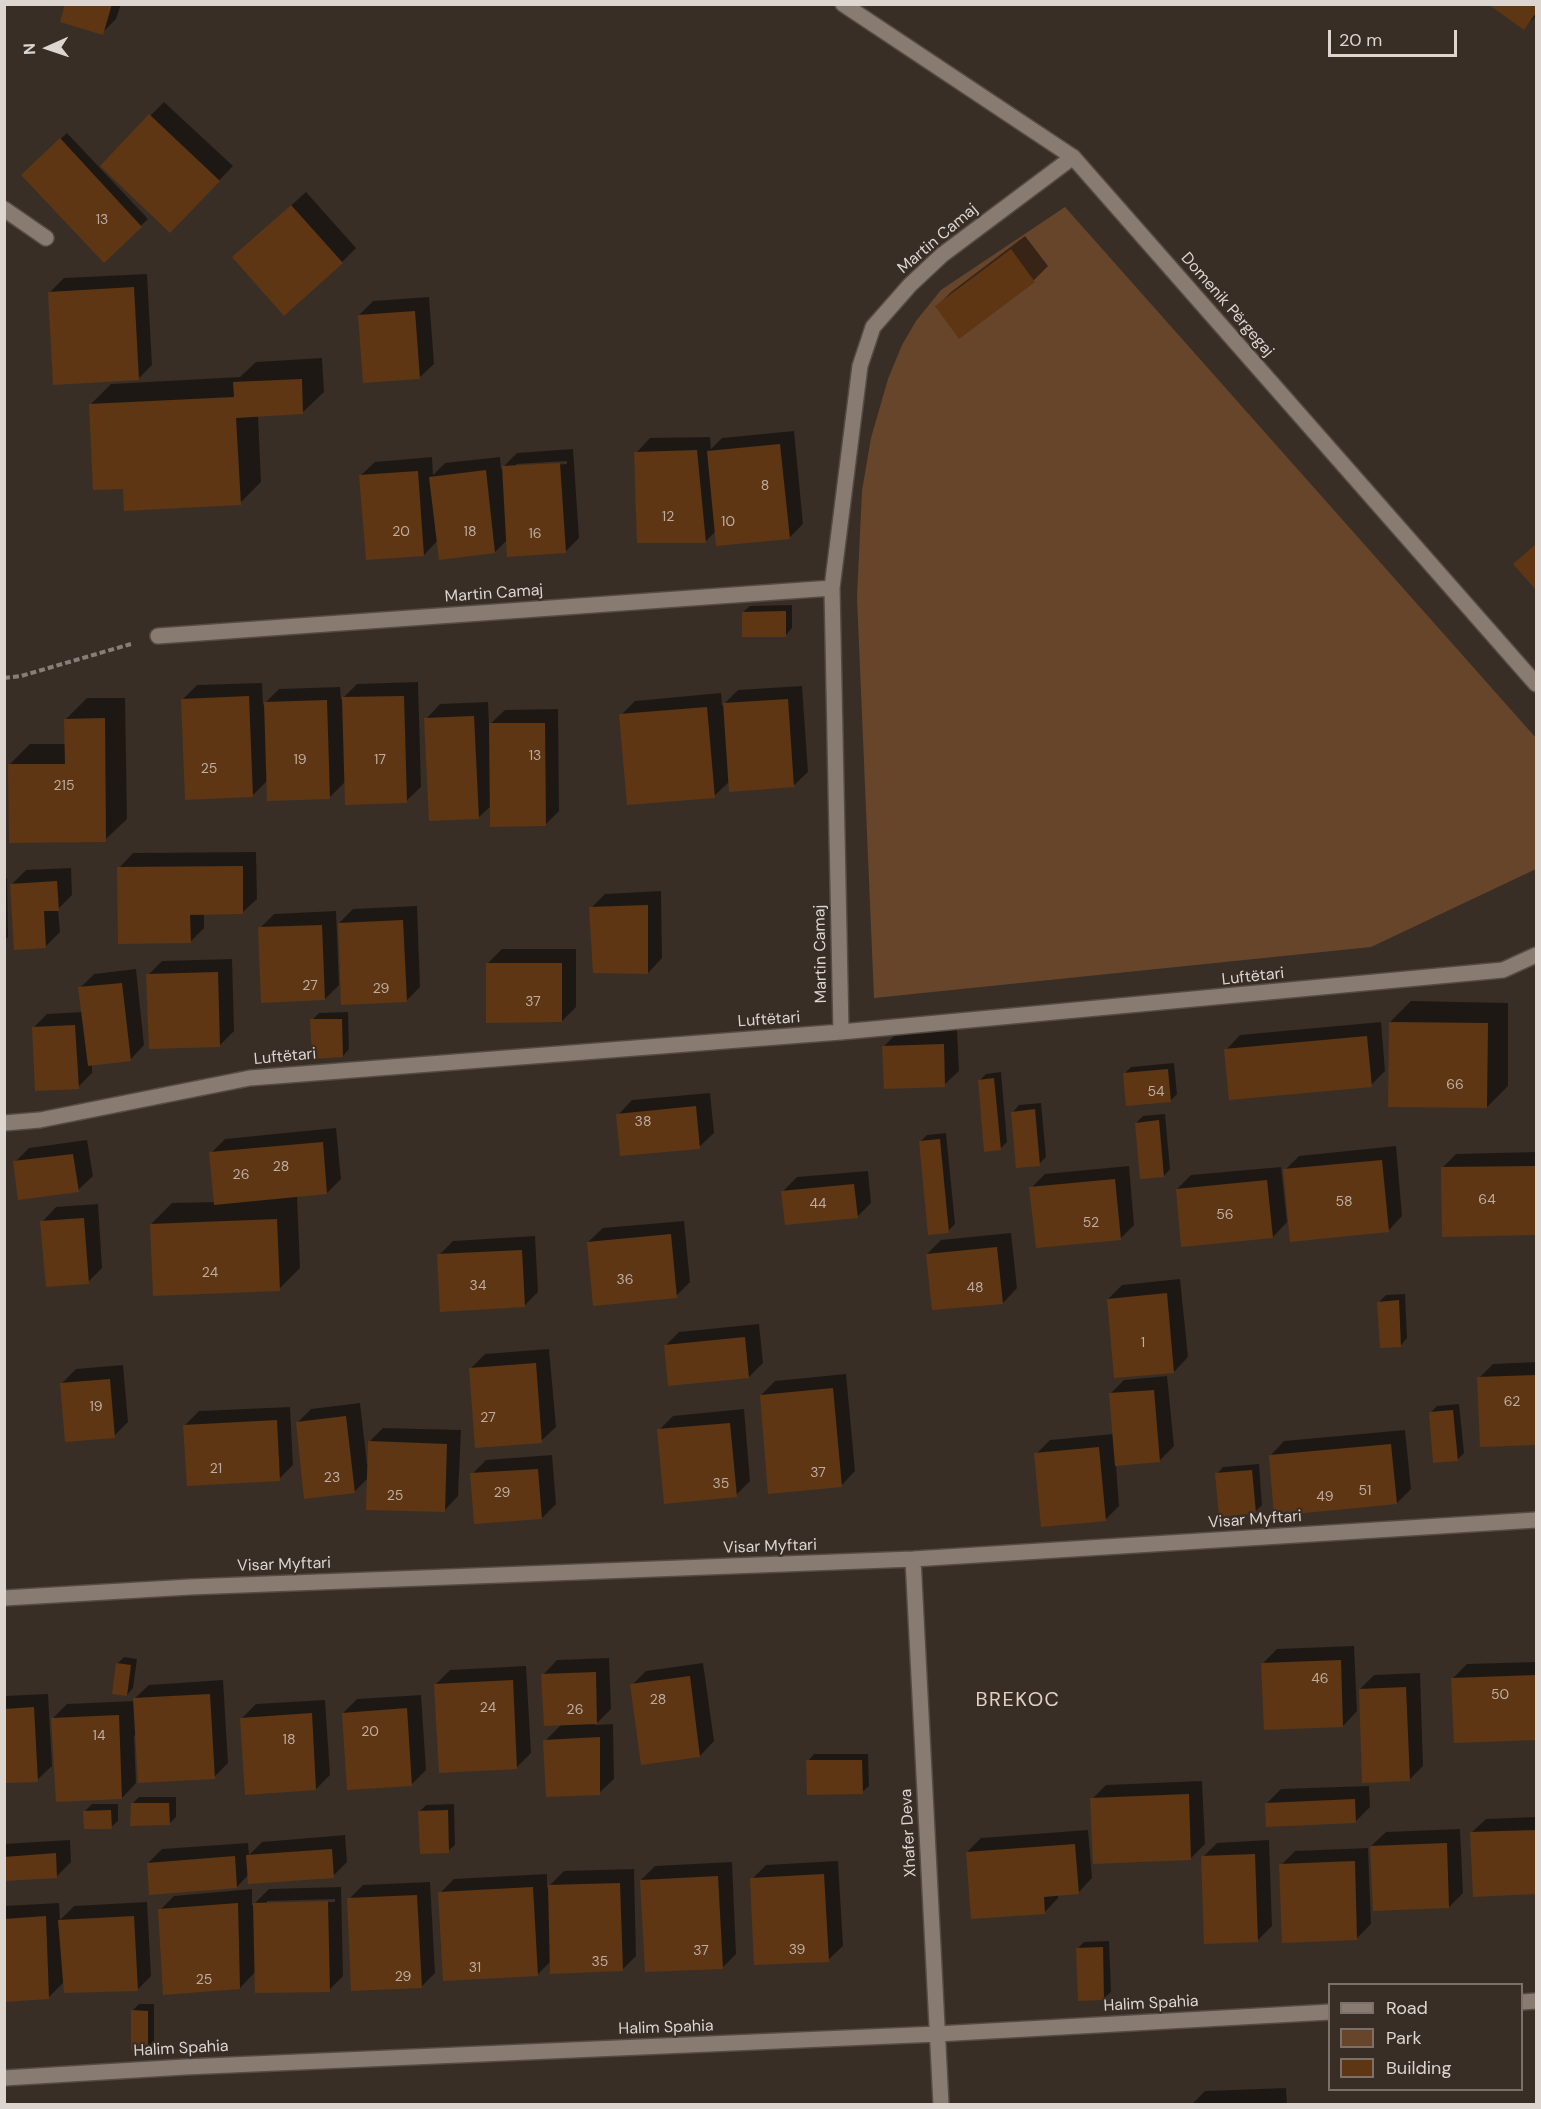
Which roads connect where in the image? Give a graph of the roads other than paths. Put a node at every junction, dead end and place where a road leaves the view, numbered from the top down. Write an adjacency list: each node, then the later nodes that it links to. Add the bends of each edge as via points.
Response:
1 (843, 4): 2 (street, Domenik Përgegaj)
2 (1073, 157): 5 (street, Martin Camaj, via 942,255 873,327 861,366); 7 (street, Domenik Përgegaj)
3 (4, 209): 4 (street)
4 (46, 238)
5 (832, 588): 6 (street, Martin Camaj); 9 (street, Martin Camaj)
6 (158, 636)
7 (1536, 684)
8 (1536, 956): 9 (street, Luftëtari, via 1503,970)
9 (841, 1032): 10 (street, Luftëtari, via 250,1078 40,1120)
10 (4, 1123)
11 (1536, 1520): 12 (street, Visar Myftari)
12 (913, 1559): 13 (street, Visar Myftari, via 190,1587); 15 (street, Xhafer Deva)
13 (4, 1598)
14 (1328, 2012): 15 (street, Halim Spahia)
15 (937, 2034): 16 (street, Halim Spahia); 17 (street, Xhafer Deva)
16 (4, 2078)
17 (941, 2104)

